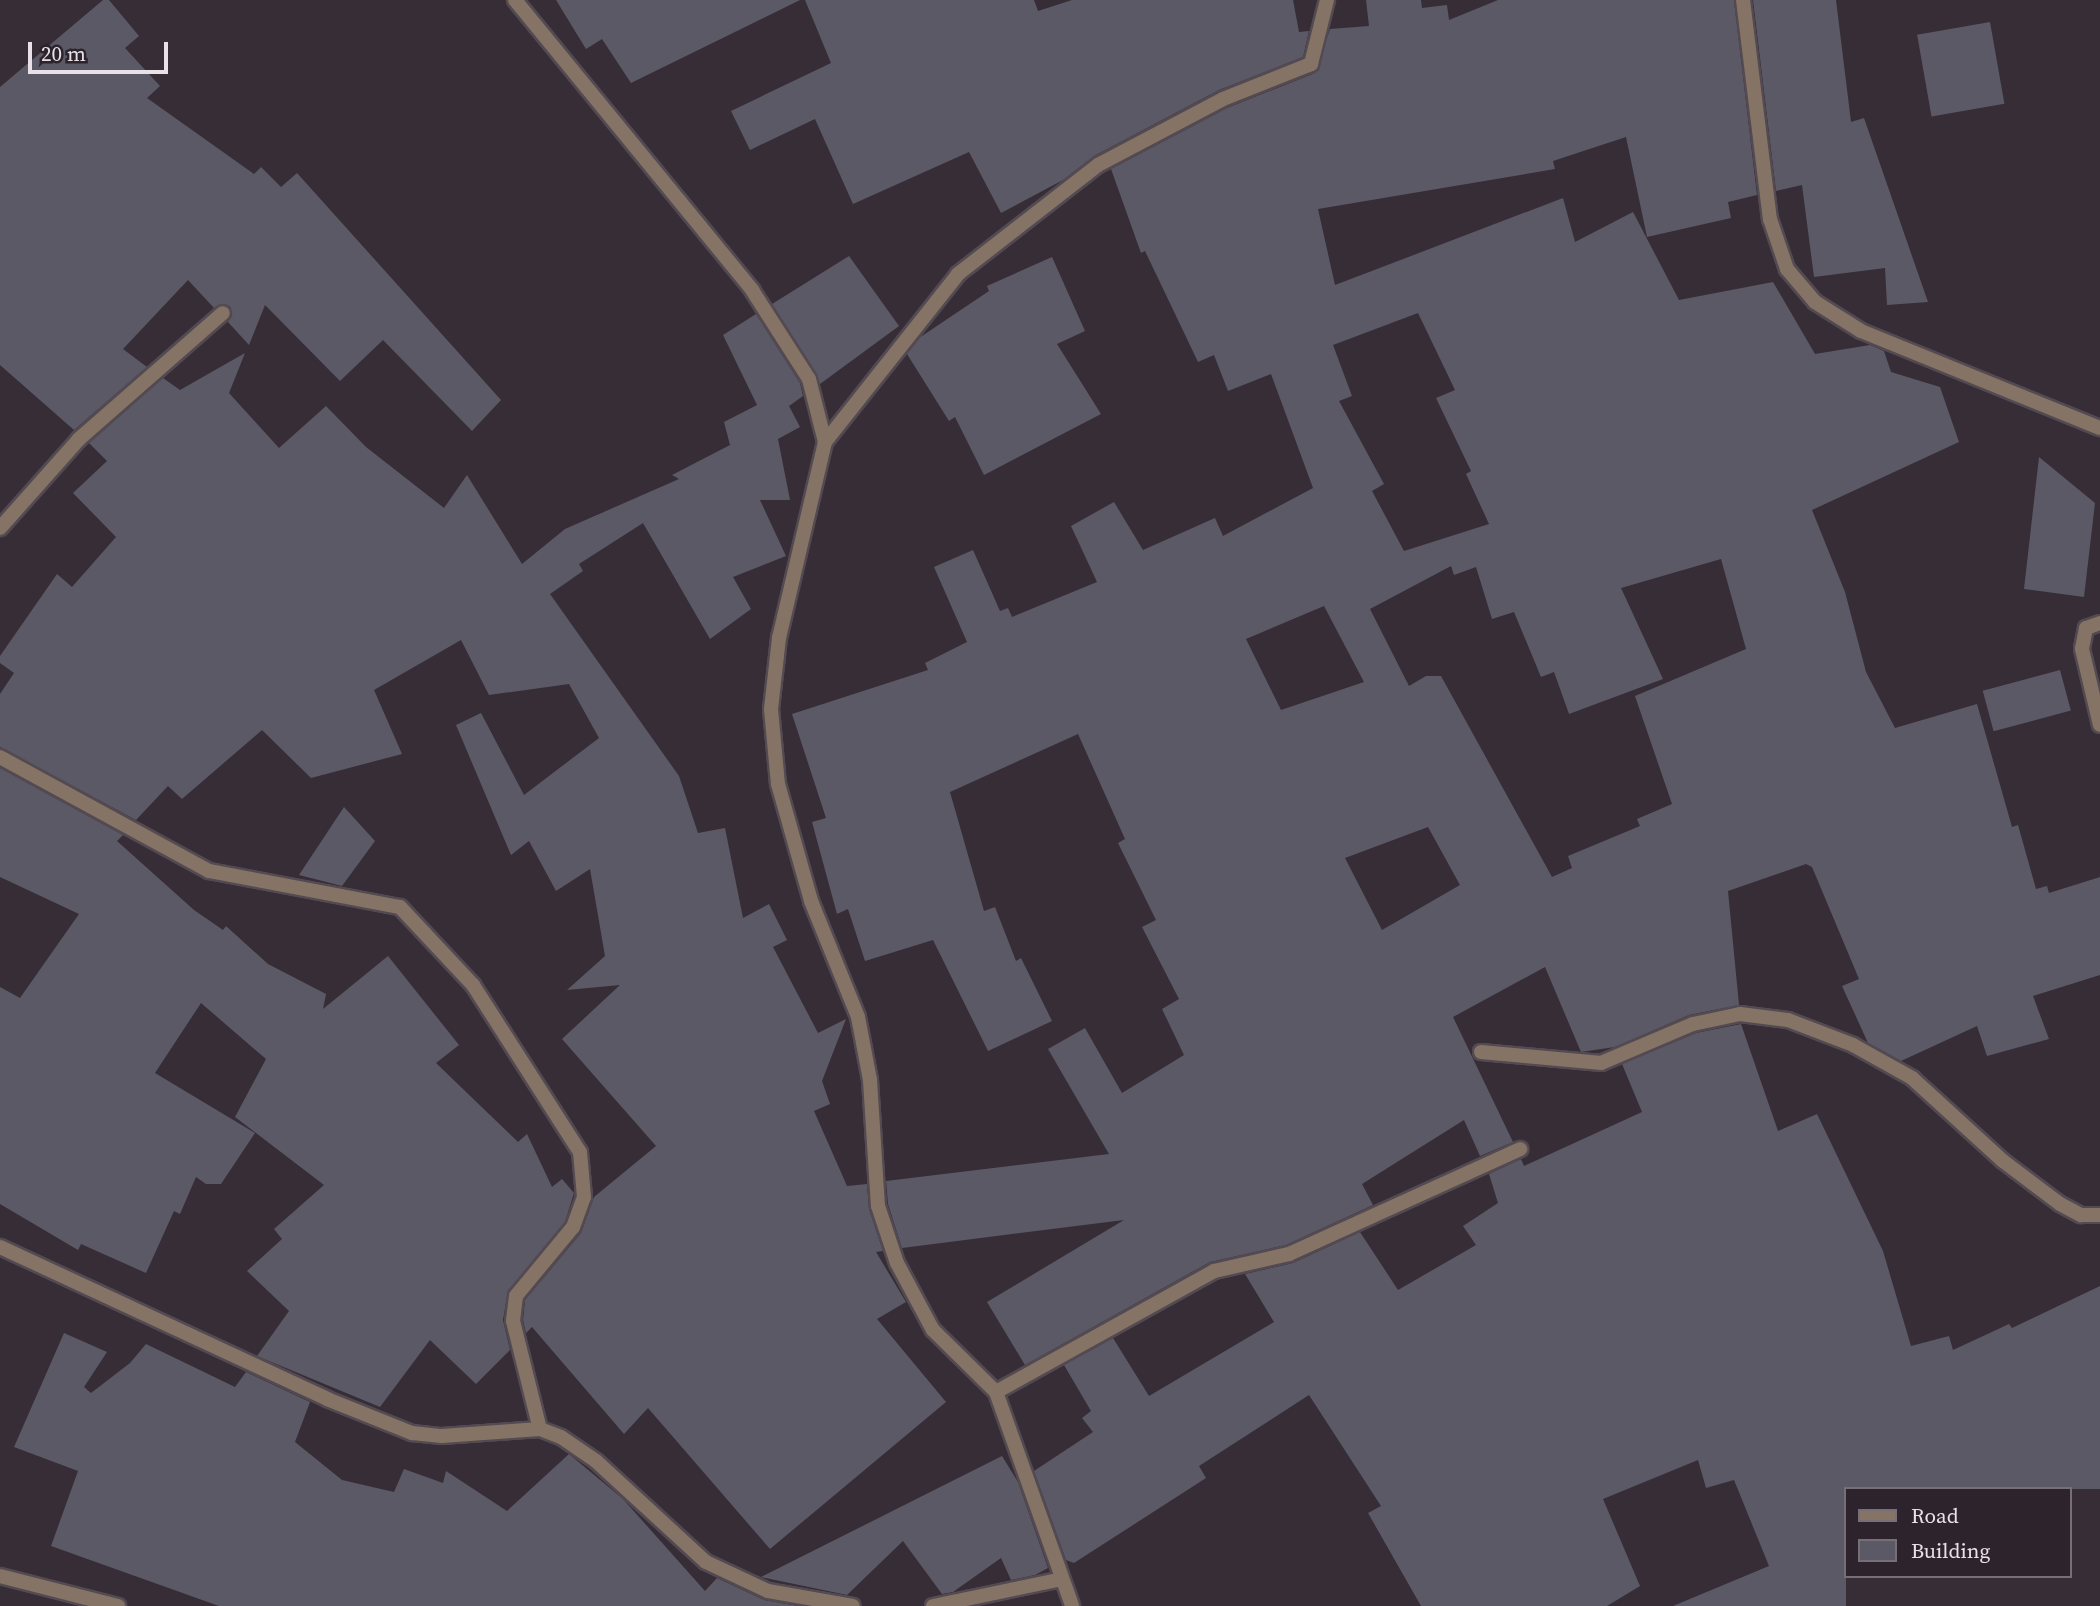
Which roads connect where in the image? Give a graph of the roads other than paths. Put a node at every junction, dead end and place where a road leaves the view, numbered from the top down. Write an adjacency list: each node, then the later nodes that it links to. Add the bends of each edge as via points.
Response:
1 (515, 0): 6 (street, via 752,290 808,379)
2 (1327, 0): 6 (street, via 1311,64 1223,99 1098,165 958,274)
3 (1743, 0): 5 (street, via 1770,219 1787,269 1815,302 1861,331)
4 (223, 313): 7 (street, via 79,439)
5 (2100, 428)
6 (825, 442): 15 (street, via 779,638 771,709 778,784 811,901 858,1017 870,1080 878,1206 897,1262 933,1330)
7 (0, 528)
8 (2100, 623): 9 (street, via 2086,628 2082,649)
9 (2100, 725)
10 (0, 757): 16 (street, via 209,871 400,907 473,985 580,1152 584,1197 573,1227 516,1296 513,1321)
11 (1481, 1052): 13 (street, via 1601,1063 1693,1024 1740,1014 1788,1020 1853,1045 1912,1078 2003,1161 2060,1204 2081,1215)
12 (1520, 1149): 15 (street, via 1289,1254 1214,1271)
13 (2100, 1215)
14 (0, 1247): 16 (street, via 327,1399 412,1433 442,1436)
15 (996, 1392): 18 (street)
16 (540, 1429): 20 (street, via 596,1461 706,1562 768,1591)
17 (0, 1576): 19 (street)
18 (1062, 1579): 21 (street); 22 (street)
19 (118, 1606)
20 (853, 1606)
21 (933, 1606)
22 (1072, 1606)

